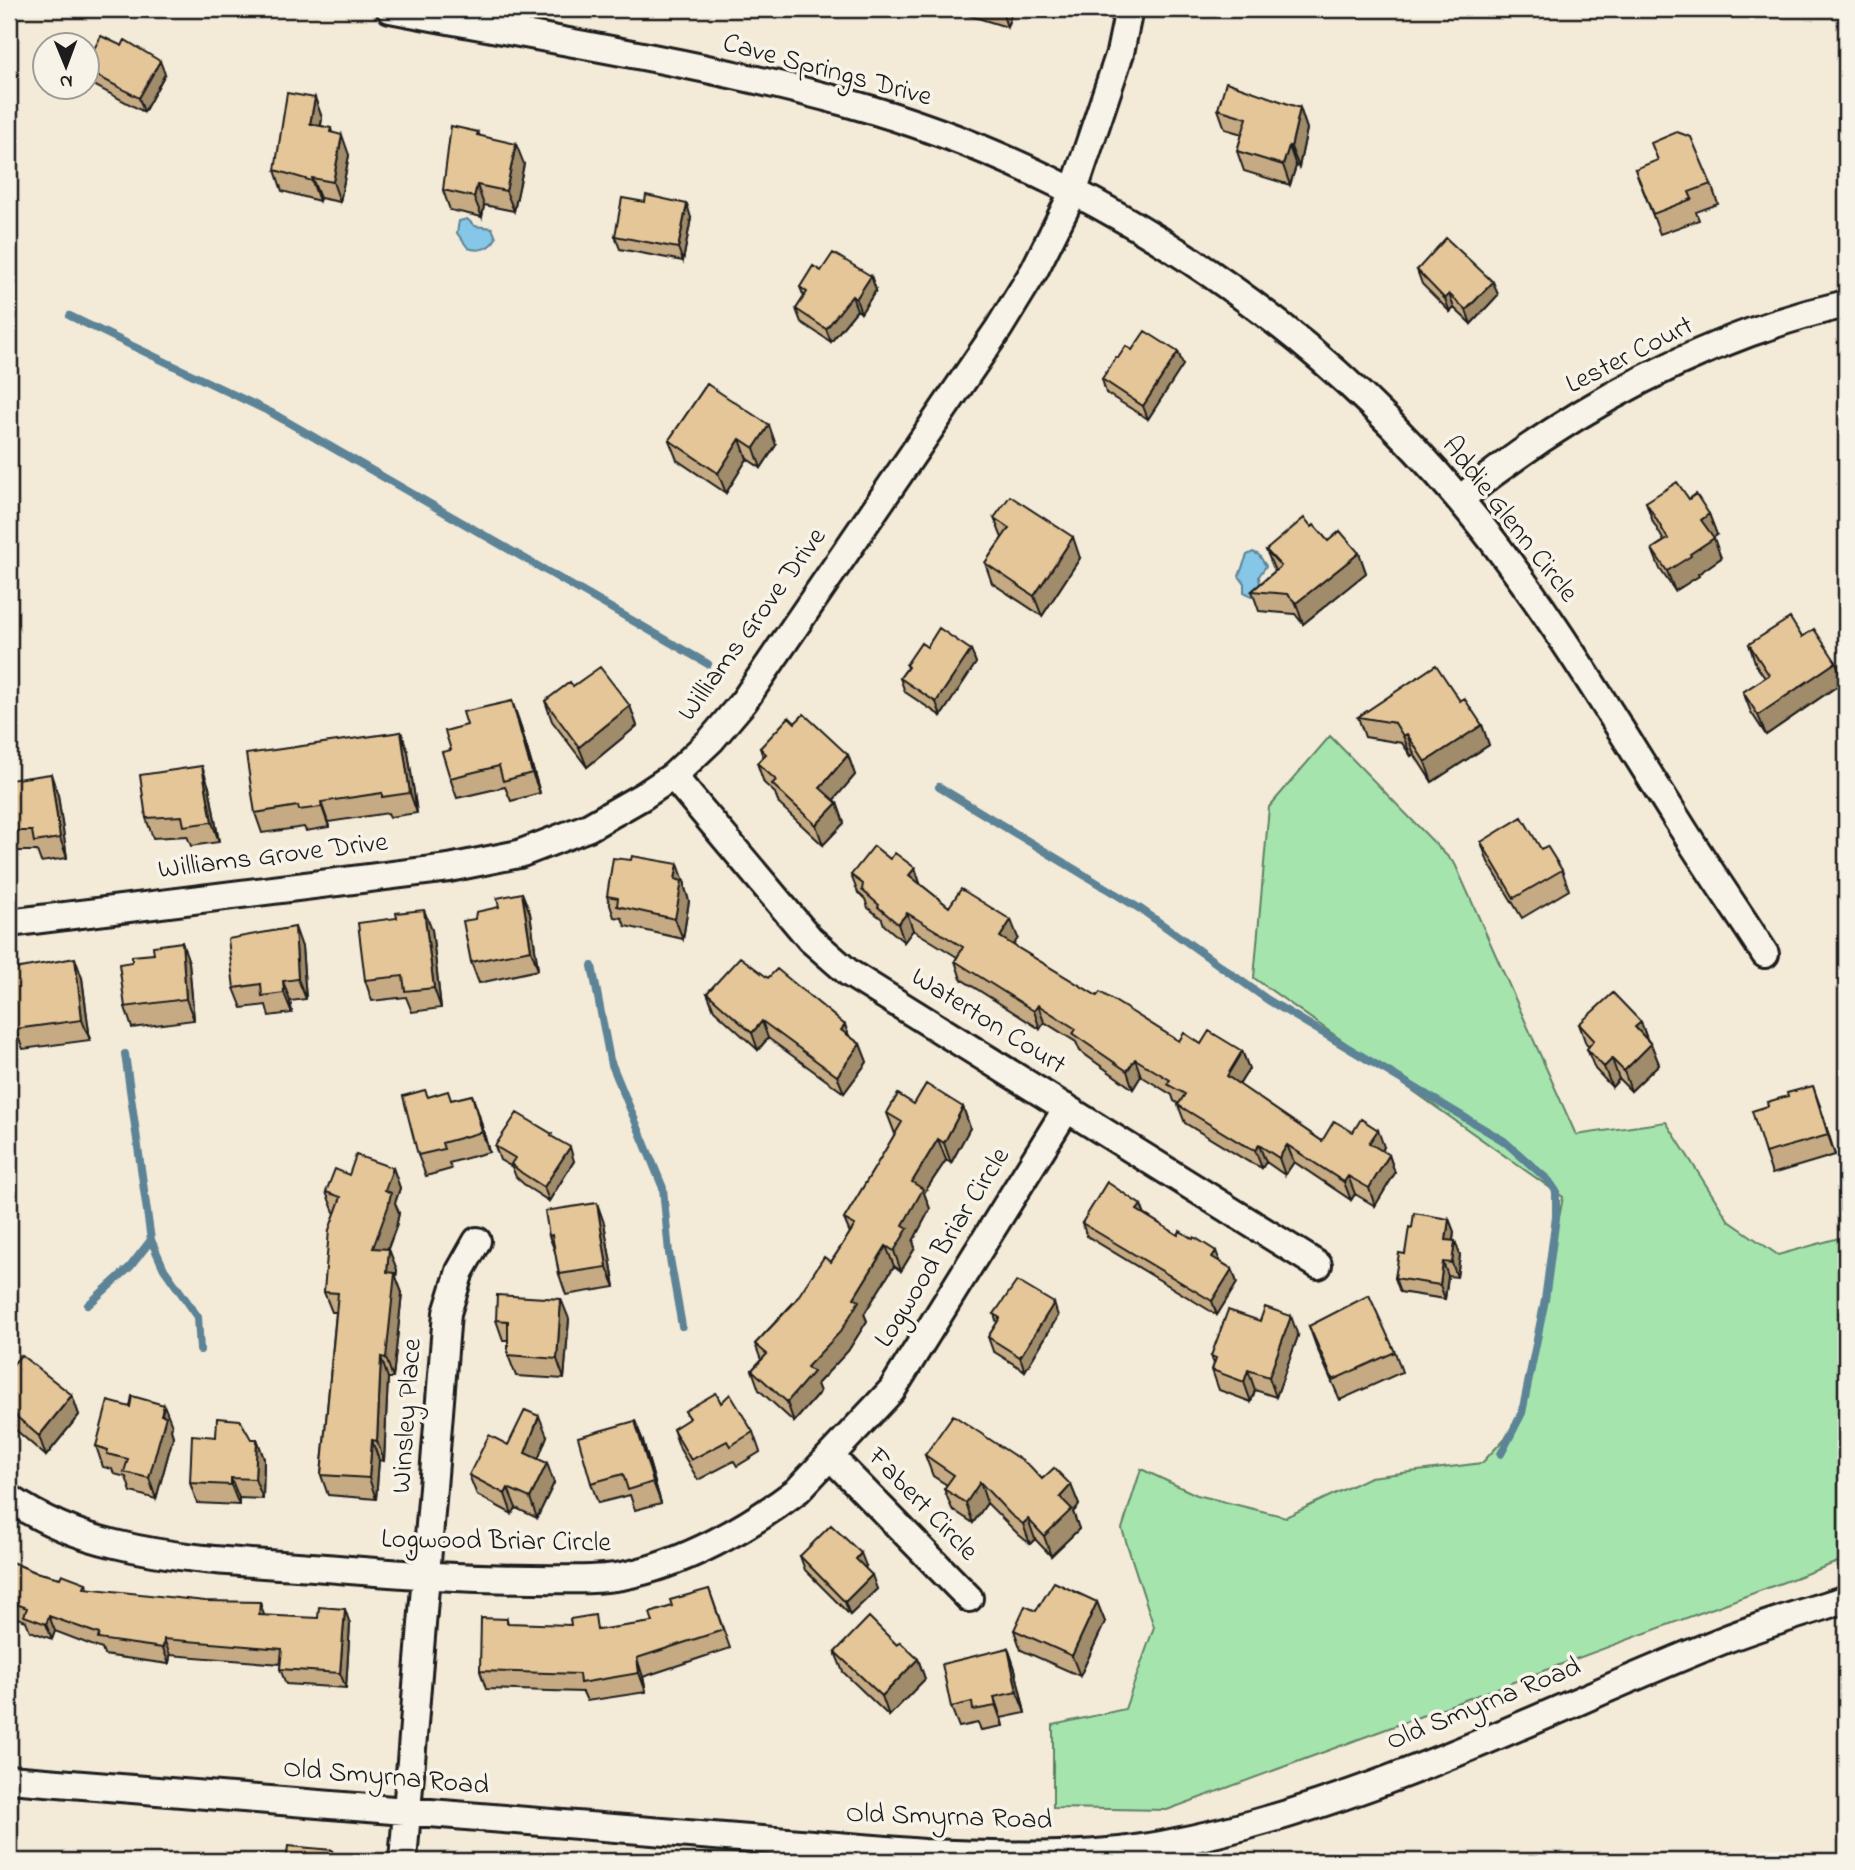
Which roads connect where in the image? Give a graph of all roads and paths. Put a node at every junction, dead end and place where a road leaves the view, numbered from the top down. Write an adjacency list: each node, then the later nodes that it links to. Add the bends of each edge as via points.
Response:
1 (390, 9): 3 (street, Cave Springs Drive, via 849,103 974,147)
2 (1129, 9): 3 (street, Williams Grove Drive, via 1120,53)
3 (1073, 193): 5 (street, Addie Glenn Circle, via 1189,259 1259,309 1359,394); 6 (street, Williams Grove Drive, via 999,328 768,667 730,720)
4 (1846, 304): 5 (street, Lester Court, via 1749,332 1653,376 1550,433)
5 (1460, 499): 8 (street, Addie Glenn Circle, via 1553,627)
6 (673, 776): 7 (street, Williams Grove Drive, via 589,827 498,859); 9 (street, Waterton Court, via 810,939 849,973)
7 (9, 923)
8 (1765, 954)
9 (1067, 1108): 11 (street, Waterton Court); 12 (street, Logwood Briar Circle, via 901,1377)
10 (477, 1241): 14 (street, Winsley Place, via 457,1278 447,1312)
11 (1318, 1265)
12 (831, 1457): 14 (street, Logwood Briar Circle, via 798,1490 762,1516 697,1550 643,1571 589,1579); 15 (street, Fabert Circle)
13 (9, 1498): 14 (street, Logwood Briar Circle, via 67,1531 139,1550)
14 (428, 1577): 18 (street, Winsley Place)
15 (969, 1598)
16 (1846, 1599): 19 (street, Old Smyrna Road, via 1728,1639 1332,1801)
17 (9, 1779): 18 (street, Old Smyrna Road)
18 (408, 1811): 19 (street, Old Smyrna Road, via 924,1853); 20 (street, Winsley Place)
19 (1158, 1854)
20 (403, 1861)

